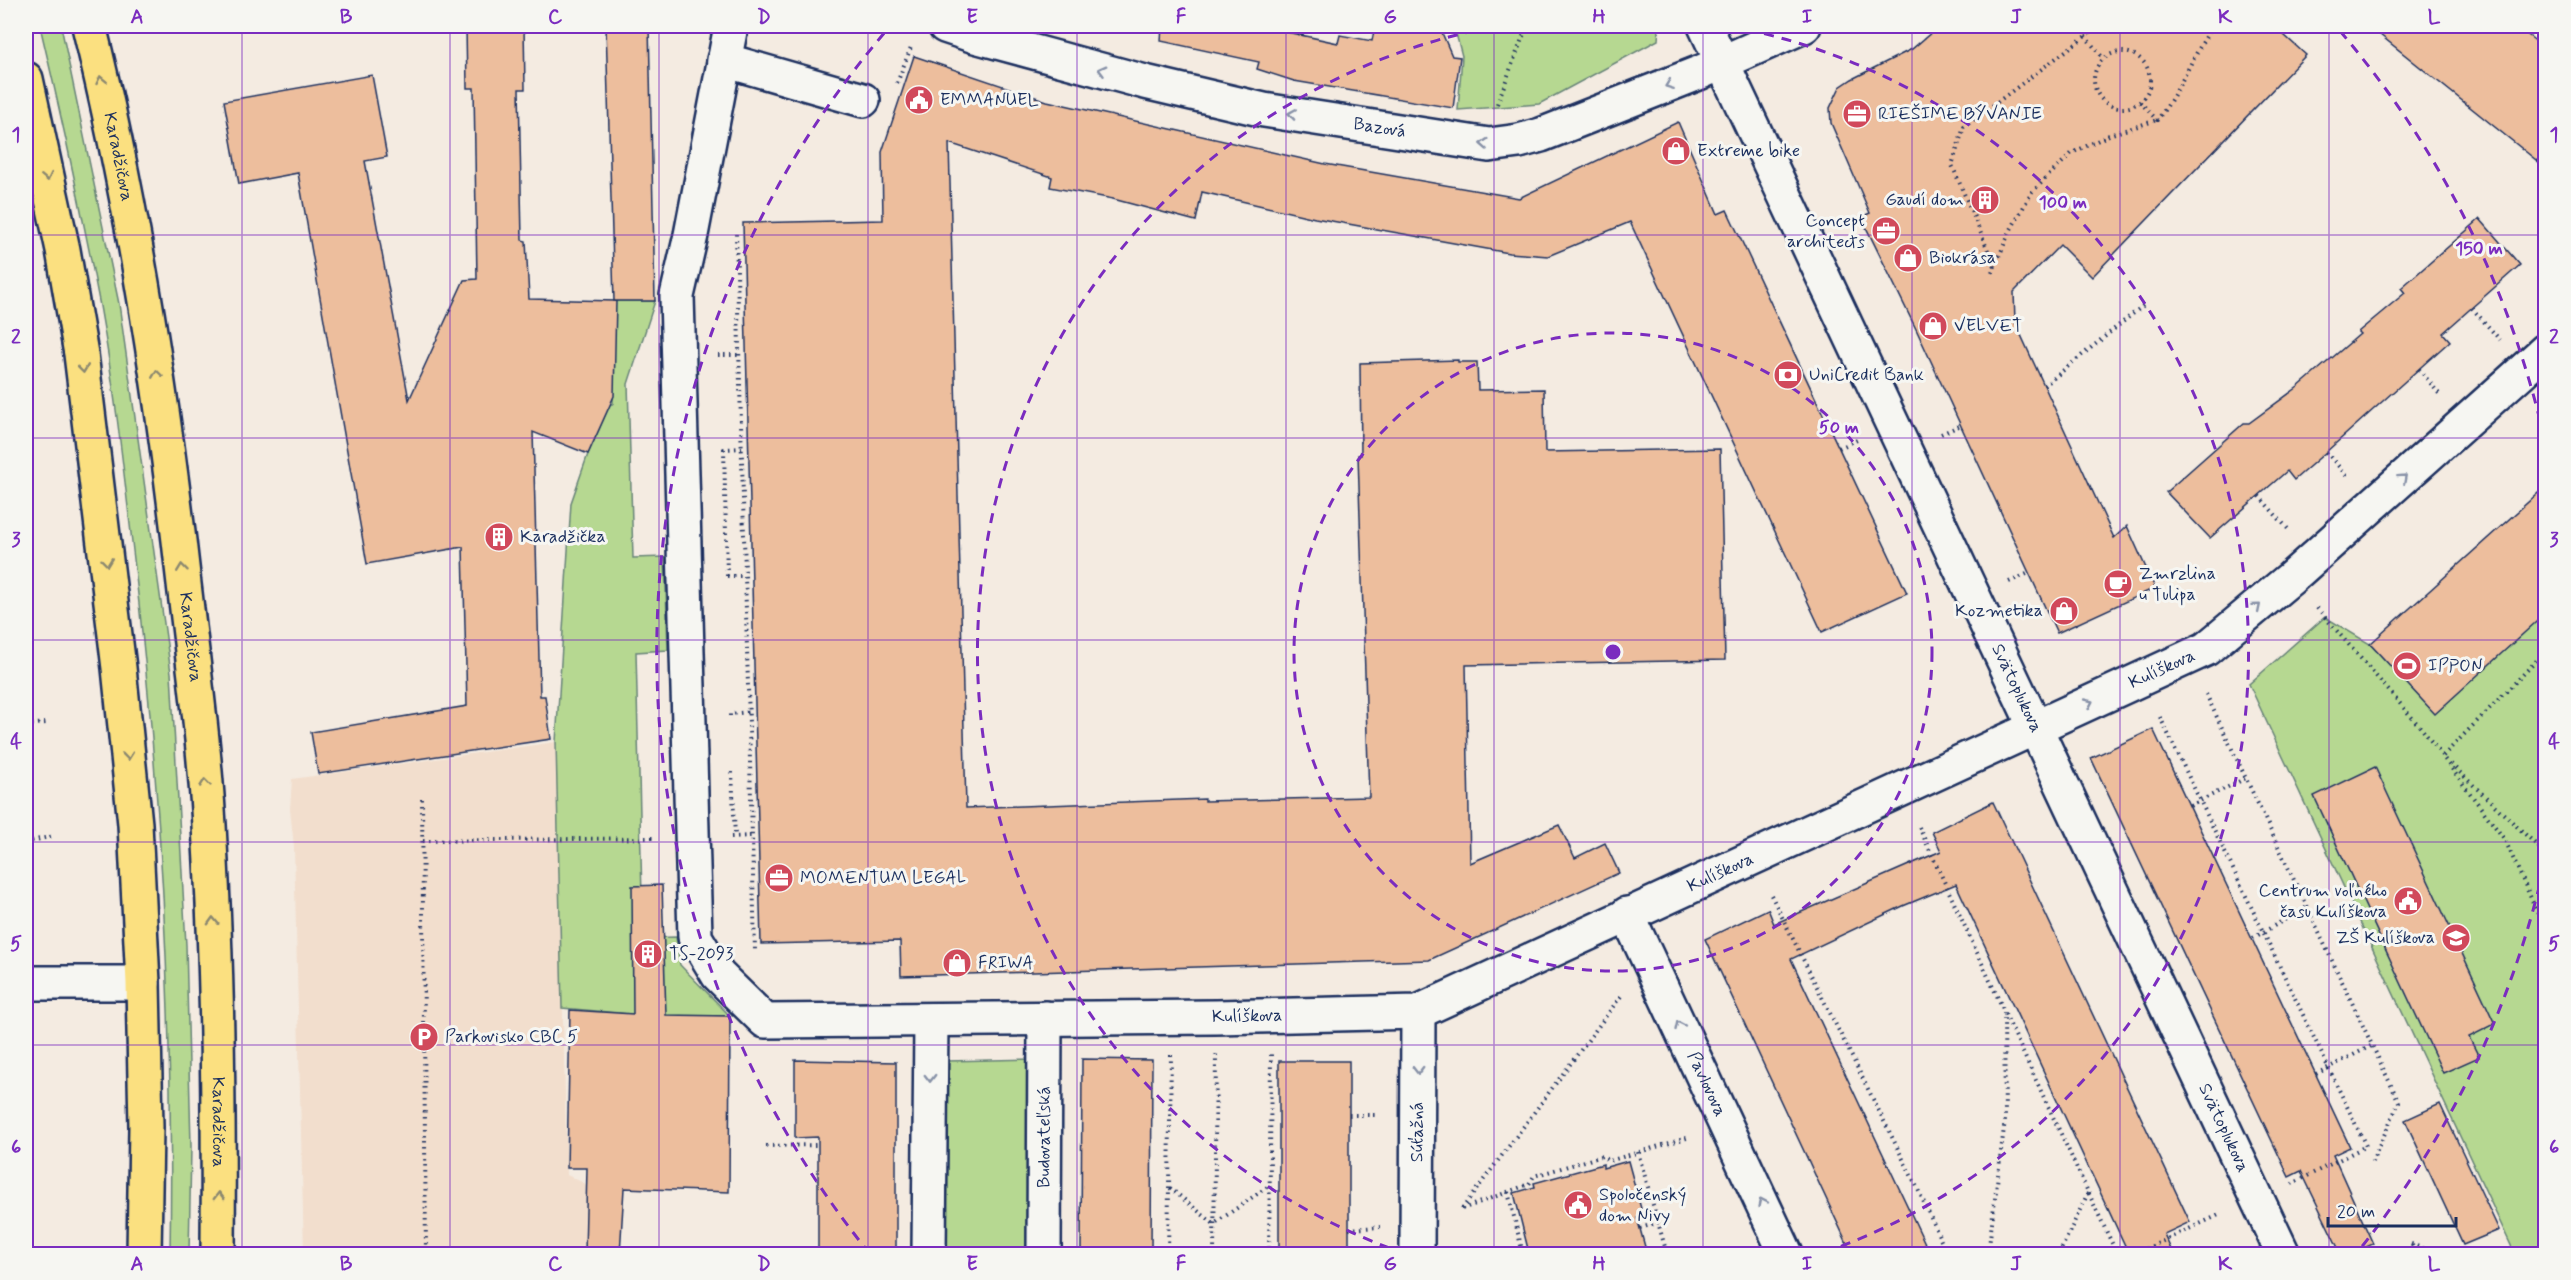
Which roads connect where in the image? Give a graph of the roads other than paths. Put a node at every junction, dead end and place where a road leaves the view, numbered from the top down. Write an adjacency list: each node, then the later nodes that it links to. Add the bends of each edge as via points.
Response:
1 (89, 26): 19 (main road, Karadžičova, one-way to 1, via 217,1025 210,841 193,666 154,354 137,250)
2 (731, 26): 6 (street)
3 (945, 26): 7 (street, Bazová, one-way to 3, via 1541,135 1489,146 1264,110 1144,82)
4 (1705, 26): 7 (street, Svätoplukova)
5 (1804, 26): 7 (street, Bazová)
6 (724, 60): 9 (street); 17 (street, Kulíškova, via 677,296 695,937 718,975 765,1021)
7 (1722, 61): 11 (street, Svätoplukova)
8 (26, 79): 14 (main road, one-way to 14, via 63,250 82,365 135,824)
9 (863, 100)
10 (2546, 350): 11 (street, Kulíškova, one-way to 10, via 2206,649)
11 (2035, 727): 12 (street, Kulíškova); 24 (street, Svätoplukova)
12 (1627, 914): 15 (street, Kulíškova); 23 (street, Pavlovova, one-way to 12)
13 (26, 983): 14 (street)
14 (143, 983): 18 (main road)
15 (1419, 1012): 16 (street, Kulíškova); 22 (street, Súťažná, one-way to 22)
16 (1045, 1018): 17 (street, Kulíškova); 21 (street, Budovateľská)
17 (931, 1020): 20 (street, one-way to 20)
18 (144, 1254)
19 (218, 1254)
20 (929, 1254)
21 (1044, 1254)
22 (1418, 1254)
23 (1786, 1254)
24 (2283, 1254)

